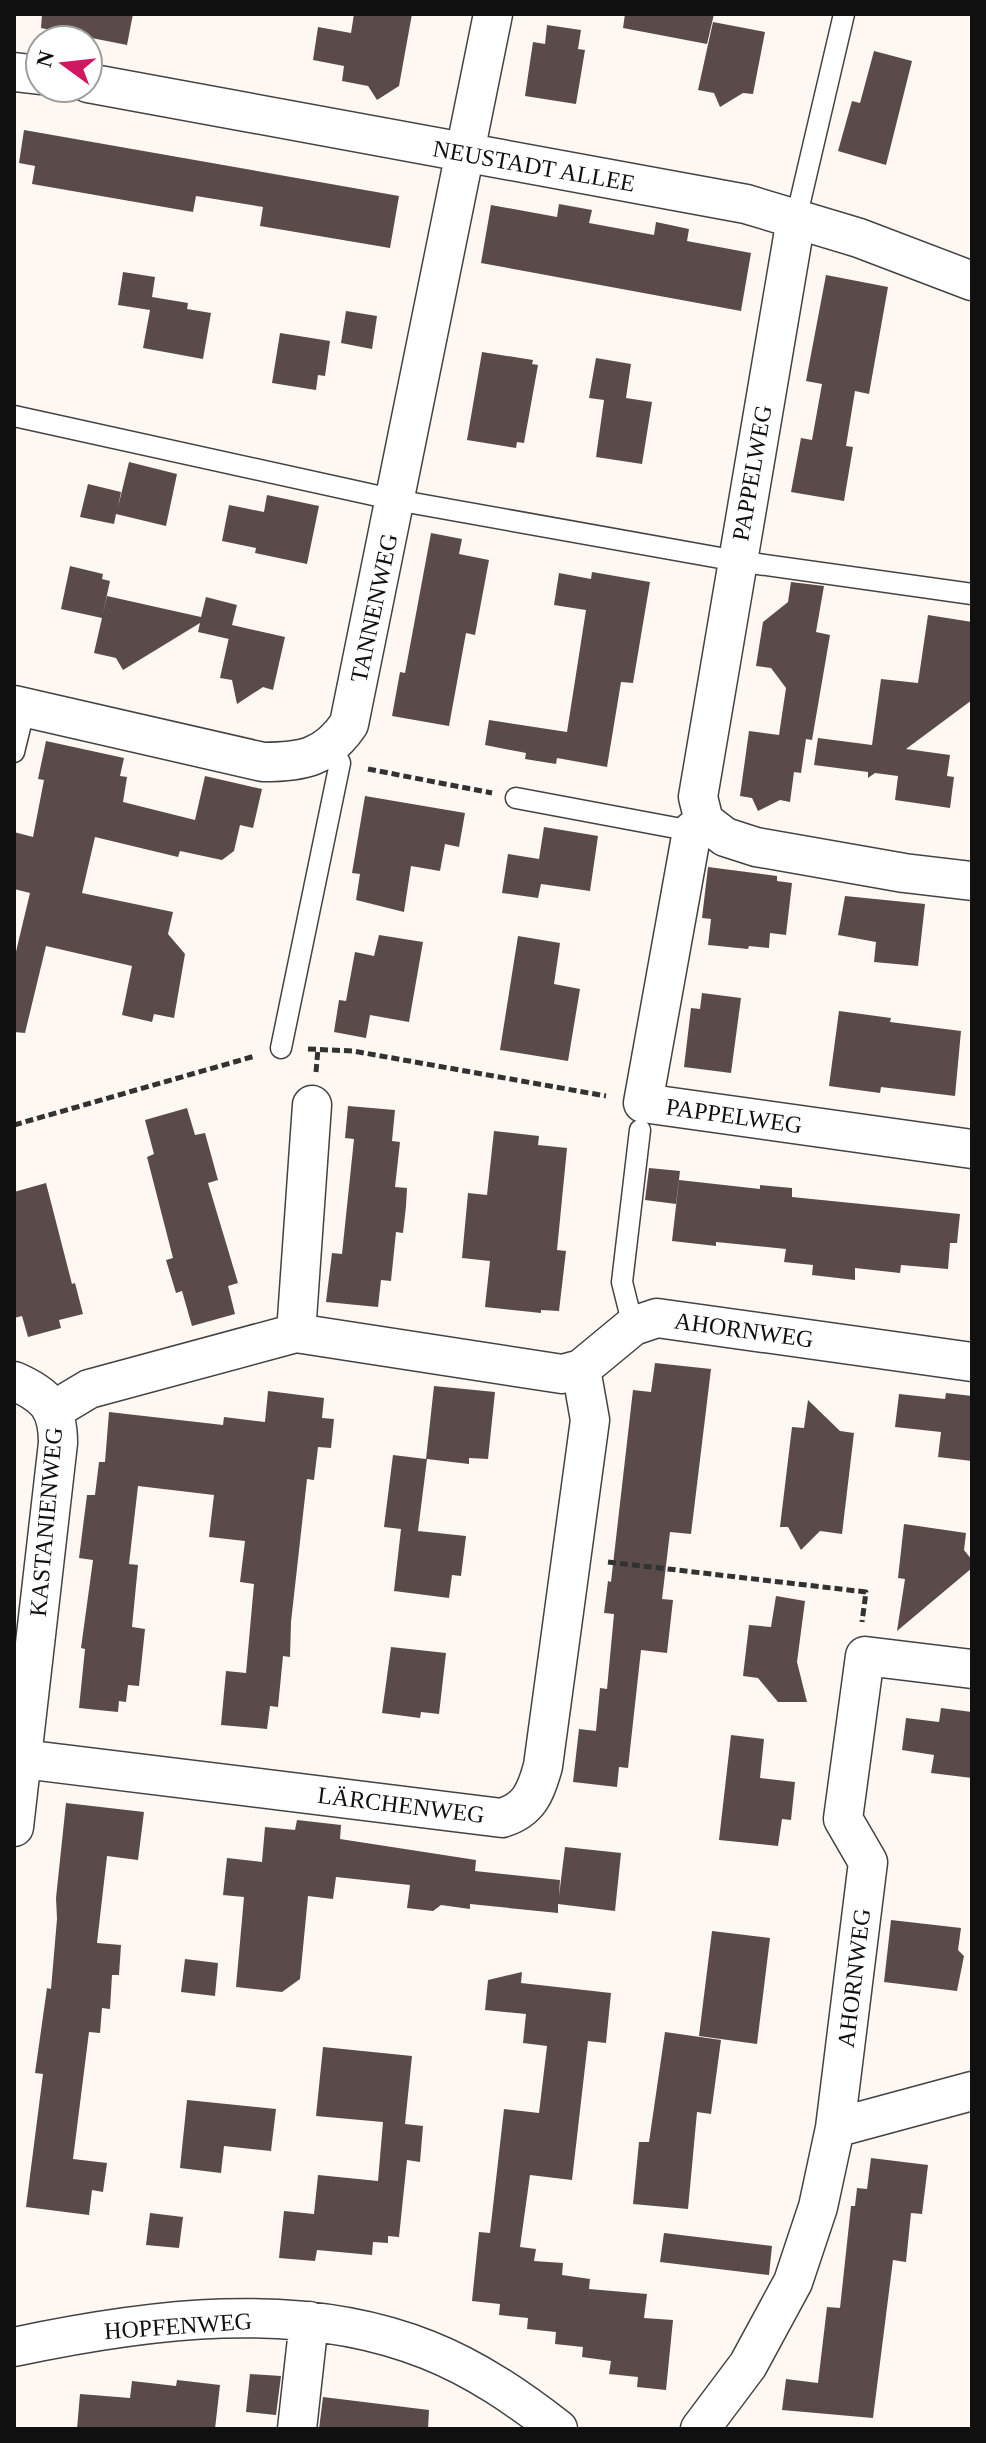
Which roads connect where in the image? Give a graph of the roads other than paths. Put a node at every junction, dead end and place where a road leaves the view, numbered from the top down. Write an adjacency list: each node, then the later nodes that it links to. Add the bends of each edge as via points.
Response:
1 (493, 14): 4 (street, TANNENWEG)
2 (844, 14): 5 (lane)
3 (104, 86): 4 (street, NEUSTADT ALLEE)
4 (464, 153): 5 (street, NEUSTADT ALLEE, via 746,204); 8 (street, TANNENWEG)
5 (796, 219): 6 (street, NEUSTADT ALLEE); 9 (street, PAPPELWEG)
6 (972, 281)
7 (14, 416): 8 (lane)
8 (396, 500): 9 (lane); 13 (street, TANNENWEG, via 349,724)
9 (737, 561): 10 (lane); 15 (street, PAPPELWEG, via 702,766)
10 (972, 594)
11 (19, 706): 12 (lane); 13 (street, via 263,762)
12 (14, 752)
13 (336, 755): 17 (lane)
14 (516, 798): 15 (lane)
15 (698, 826): 16 (street, via 756,847); 20 (street, PAPPELWEG, via 643,1103)
16 (972, 881)
17 (281, 1048)
18 (312, 1105): 22 (street)
19 (640, 1130): 21 (lane, via 622,1282)
20 (972, 1149)
21 (633, 1326): 23 (street, AHORNWEG, via 657,1318); 24 (street)
22 (296, 1333): 24 (street, via 545,1373); 26 (street, via 89,1389)
23 (972, 1362)
24 (581, 1369): 28 (street, LÄRCHENWEG, via 590,1420 543,1766 530,1801 518,1813 502,1818)
25 (14, 1381): 26 (street, KASTANIENWEG, via 35,1390)
26 (54, 1410): 28 (street, KASTANIENWEG, via 58,1443)
27 (972, 1669): 31 (street, AHORNWEG, via 865,1656 843,1819 868,1862)
28 (23, 1759): 29 (street, KASTANIENWEG)
29 (14, 1827)
30 (972, 2091): 31 (street)
31 (835, 2128): 36 (street, AHORNWEG, via 818,2207 793,2282 748,2365)
32 (309, 2321): 33 (street, HOPFENWEG, via 223,2318 140,2325); 34 (street); 35 (street, HOPFENWEG, via 428,2350 509,2392)
33 (14, 2347)
34 (297, 2429)
35 (558, 2429)
36 (700, 2429)

